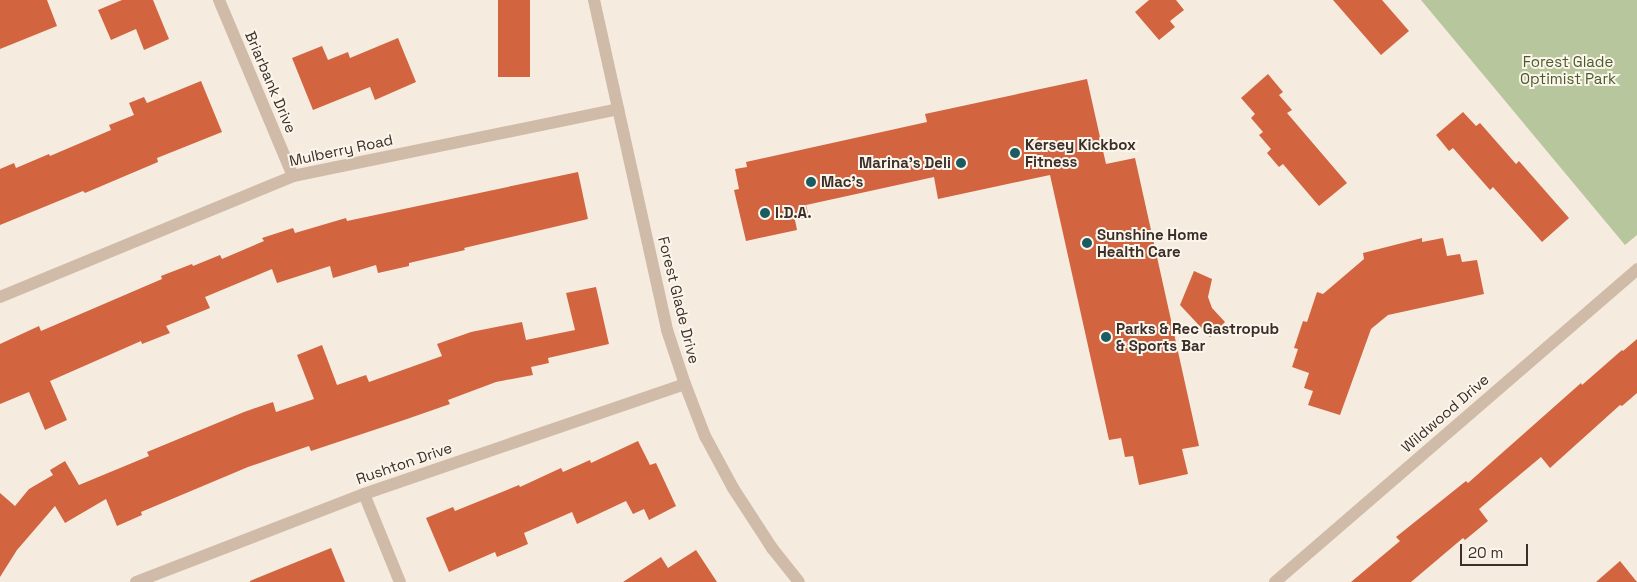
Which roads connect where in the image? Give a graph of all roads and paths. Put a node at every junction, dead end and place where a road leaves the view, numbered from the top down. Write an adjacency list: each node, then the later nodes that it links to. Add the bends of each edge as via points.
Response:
1 (219, 0): 4 (street, Briarbank Drive)
2 (594, 0): 3 (street, Forest Glade Drive)
3 (618, 109): 4 (street, Mulberry Road); 7 (street, Forest Glade Drive, via 667,330)
4 (292, 176): 6 (street, Mulberry Road)
5 (1637, 269): 12 (street, Wildwood Drive)
6 (0, 297)
7 (685, 384): 8 (street, Rushton Drive); 11 (street, Forest Glade Drive, via 705,436 733,488 772,548)
8 (364, 494): 9 (street, Rushton Drive); 10 (street)
9 (136, 582)
10 (400, 582)
11 (799, 582)
12 (1275, 582)

